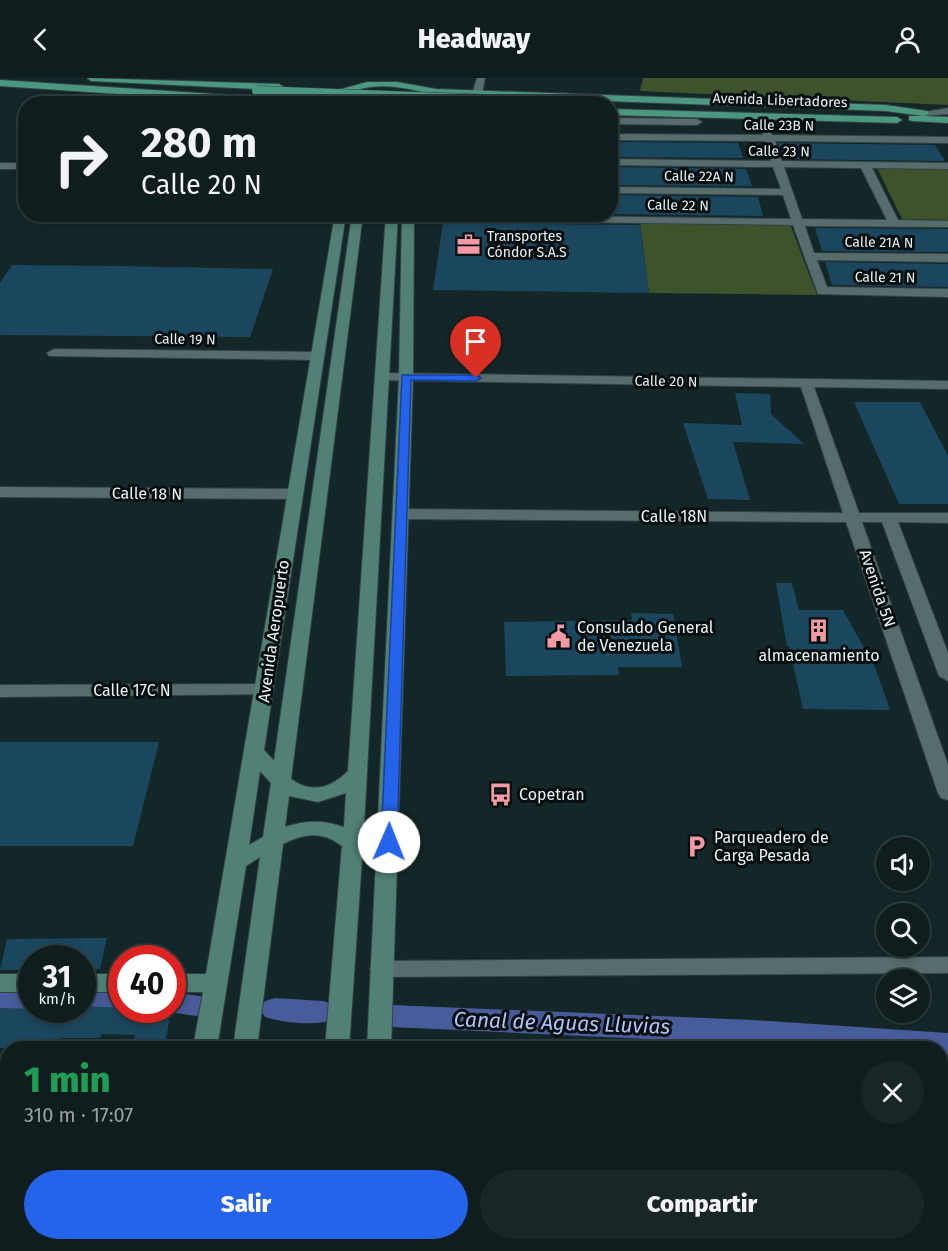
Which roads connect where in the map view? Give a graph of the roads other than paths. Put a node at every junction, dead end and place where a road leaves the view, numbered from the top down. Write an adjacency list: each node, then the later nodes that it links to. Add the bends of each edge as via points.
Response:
1 (10, 78): 7 (main road)
2 (55, 78): 7 (main road)
3 (88, 78): 8 (main road)
4 (372, 78): 11 (main road)
5 (405, 78): 12 (main road)
6 (481, 78): 16 (street)
7 (35, 79): 15 (main road, Avenida Libertadores)
8 (181, 81): 13 (main road)
9 (0, 82): 10 (main road)
10 (25, 84): 15 (main road, Avenida Libertadores); 17 (main road)
11 (364, 85): 12 (main road); 13 (main road)
12 (425, 88): 14 (main road)
13 (347, 89): 19 (main road)
14 (435, 92): 16 (main road); 21 (main road)
15 (254, 93): 18 (main road, Avenida Libertadores, bridge); 20 (main road, Avenida Libertadores, bridge)
16 (477, 94): 22 (main road)
17 (135, 96)
18 (309, 96)
19 (336, 96)
20 (351, 96)
21 (439, 96)
22 (535, 96)
23 (618, 99): 29 (main road, via 886,108)
24 (618, 104): 28 (main road, Avenida Libertadores)
25 (618, 110): 28 (main road, Avenida Libertadores)
26 (618, 110): 30 (main road)
27 (948, 112): 29 (main road, Avenida Libertadores)
28 (854, 113): 29 (main road, Avenida Libertadores); 31 (main road, Avenida Libertadores)
29 (924, 113)
30 (761, 117): 31 (main road); 36 (street)
31 (936, 119): 32 (main road, Avenida Libertadores)
32 (948, 120)
33 (618, 121): 34 (street)
34 (697, 122)
35 (618, 137): 36 (street, Calle 23B N)
36 (768, 138): 37 (street, Calle 23B N); 39 (street)
37 (948, 140)
38 (618, 162): 39 (street, Calle 23 N)
39 (777, 164): 40 (street, Calle 23 N); 45 (street)
40 (864, 165): 43 (street, Calle 23 N); 52 (street)
41 (0, 166): 42 (street)
42 (18, 166)
43 (948, 166)
44 (618, 190): 45 (street, Calle 22A N)
45 (787, 192): 51 (street)
46 (618, 219): 51 (street, Calle 22 N)
47 (341, 222): 57 (main road, Avenida Aeropuerto)
48 (357, 222): 60 (main road, Avenida Aeropuerto)
49 (401, 222): 58 (main road)
50 (402, 222): 59 (main road)
51 (798, 222): 52 (street, Calle 22 N); 54 (street)
52 (894, 223): 53 (street, Calle 22 N)
53 (948, 224)
54 (810, 256): 55 (street, Calle 21A N); 56 (street, Calle 21 N, via 822,291)
55 (948, 258)
56 (948, 293)
57 (327, 300): 60 (main road); 62 (main road, Avenida Aeropuerto)
58 (387, 307): 59 (main road); 63 (main road)
59 (406, 307): 64 (main road)
60 (346, 311): 68 (main road, Avenida Aeropuerto)
61 (54, 353): 62 (street, Calle 19 N)
62 (316, 356): 67 (main road, Avenida Aeropuerto)
63 (384, 377): 64 (street, Calle 20 N); 79 (main road)
64 (406, 377): 65 (street, Calle 20 N); 71 (main road)
65 (806, 383): 66 (street, Calle 20 N); 72 (street, Avenida 5N)
66 (948, 385)
67 (311, 388): 68 (main road); 70 (main road, Avenida Aeropuerto)
68 (336, 388): 80 (main road, Avenida Aeropuerto)
69 (0, 492): 70 (street, Calle 18 N)
70 (293, 494): 76 (main road, Avenida Aeropuerto)
71 (401, 514): 72 (street, Calle 18N); 86 (main road)
72 (854, 517): 73 (street, Calle 18N); 81 (street, Avenida 5N)
73 (888, 518): 74 (street, Calle 18N); 75 (street, Avenida 5N)
74 (948, 518)
75 (948, 676)
76 (265, 690): 77 (street, Calle 17C N); 78 (main road, Avenida Aeropuerto)
77 (0, 692)
78 (255, 752): 80 (main road); 84 (main road, Avenida Aeropuerto)
79 (356, 774): 80 (main road, via 348,784 321,795 304,794); 83 (main road)
80 (282, 781): 82 (main road, Avenida Aeropuerto)
81 (948, 793)
82 (274, 840): 83 (main road, via 300,828 316,826 344,835); 84 (main road); 92 (main road, Avenida Aeropuerto)
83 (353, 844): 93 (main road)
84 (237, 862): 88 (main road, Avenida Aeropuerto)
85 (948, 965): 86 (street)
86 (381, 969): 94 (main road)
87 (186, 983): 88 (main road)
88 (216, 983): 91 (main road, Avenida Aeropuerto)
89 (0, 984): 90 (main road)
90 (18, 984)
91 (206, 1041)
92 (245, 1041)
93 (338, 1041)
94 (379, 1041)

